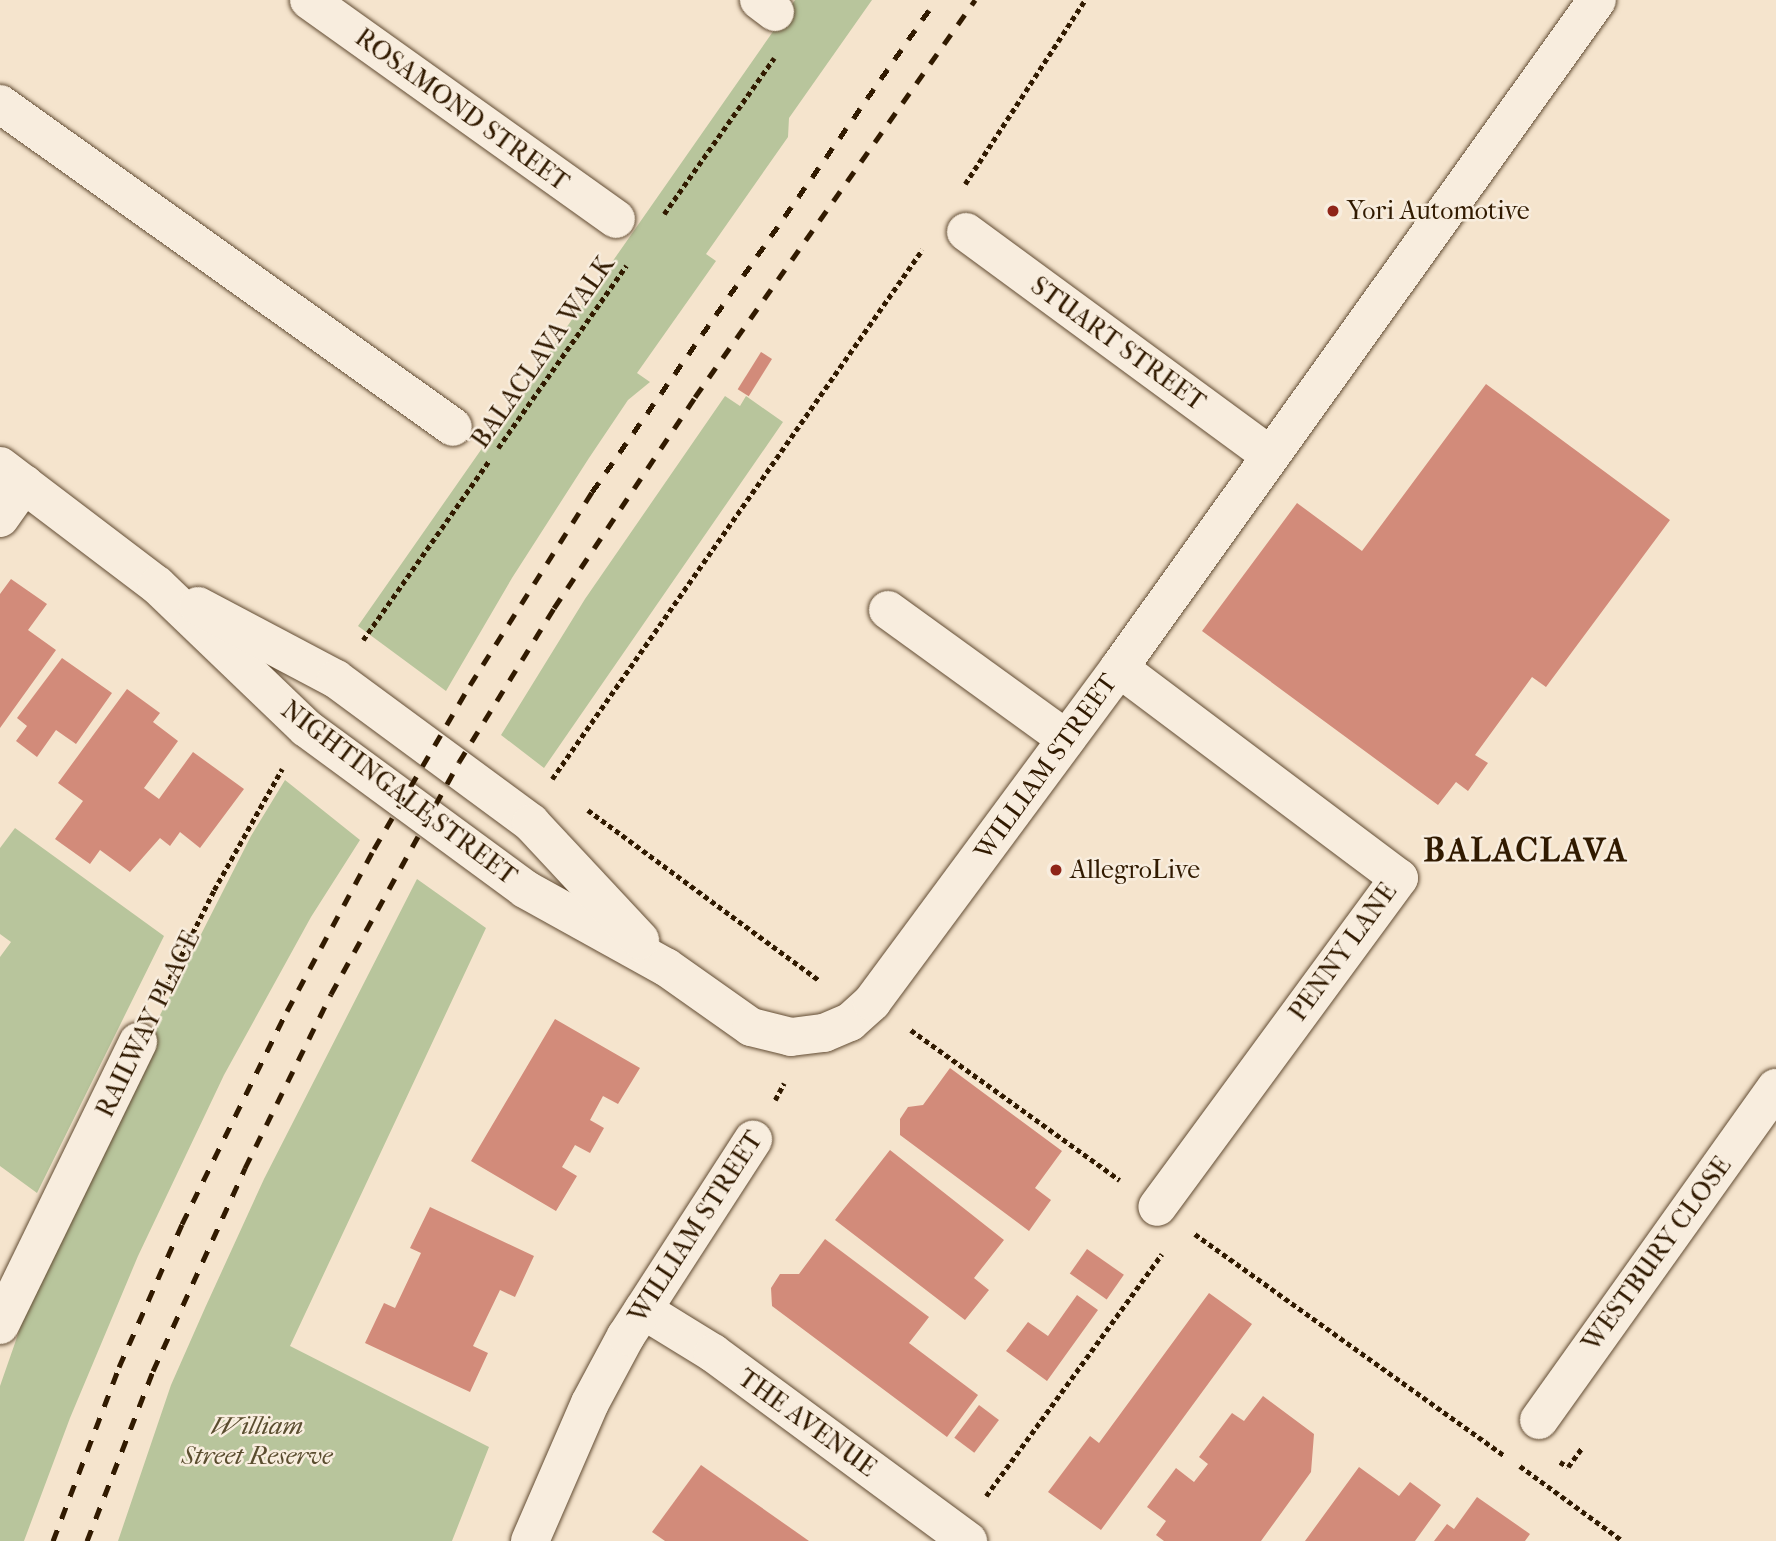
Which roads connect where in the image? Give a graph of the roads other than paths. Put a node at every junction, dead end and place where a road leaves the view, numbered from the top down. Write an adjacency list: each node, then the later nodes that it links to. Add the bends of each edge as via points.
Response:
1 (309, 0): 4 (street, ROSAMOND STREET)
2 (1597, 0): 7 (street, WILLIAM STREET)
3 (0, 104): 6 (street)
4 (616, 219)
5 (966, 232): 7 (street, STUART STREET)
6 (453, 427)
7 (1270, 455): 12 (street, WILLIAM STREET)
8 (12, 475): 9 (street); 10 (street, NIGHTINGALE STREET)
9 (0, 518)
10 (157, 585): 14 (street, NIGHTINGALE STREET, via 306,728 525,889); 14 (street, NIGHTINGALE STREET, via 336,679 531,823)
11 (888, 610): 13 (street)
12 (1119, 668): 13 (street, WILLIAM STREET); 19 (street, PENNY LANE, via 1399,878)
13 (1066, 739): 15 (street, WILLIAM STREET, via 872,1002 850,1022)
14 (666, 967): 15 (street, NIGHTINGALE STREET, via 751,1027 778,1036)
15 (809, 1036)
16 (138, 1042): 21 (street, RAILWAY PLACE)
17 (1776, 1088): 22 (street, WESTBURY CLOSE)
18 (753, 1140): 20 (street, WILLIAM STREET)
19 (1170, 1216)
20 (643, 1310): 23 (street, THE AVENUE, via 713,1353); 24 (street, WILLIAM STREET, via 590,1404)
21 (0, 1325)
22 (1539, 1420)
23 (961, 1539)
24 (530, 1541)

